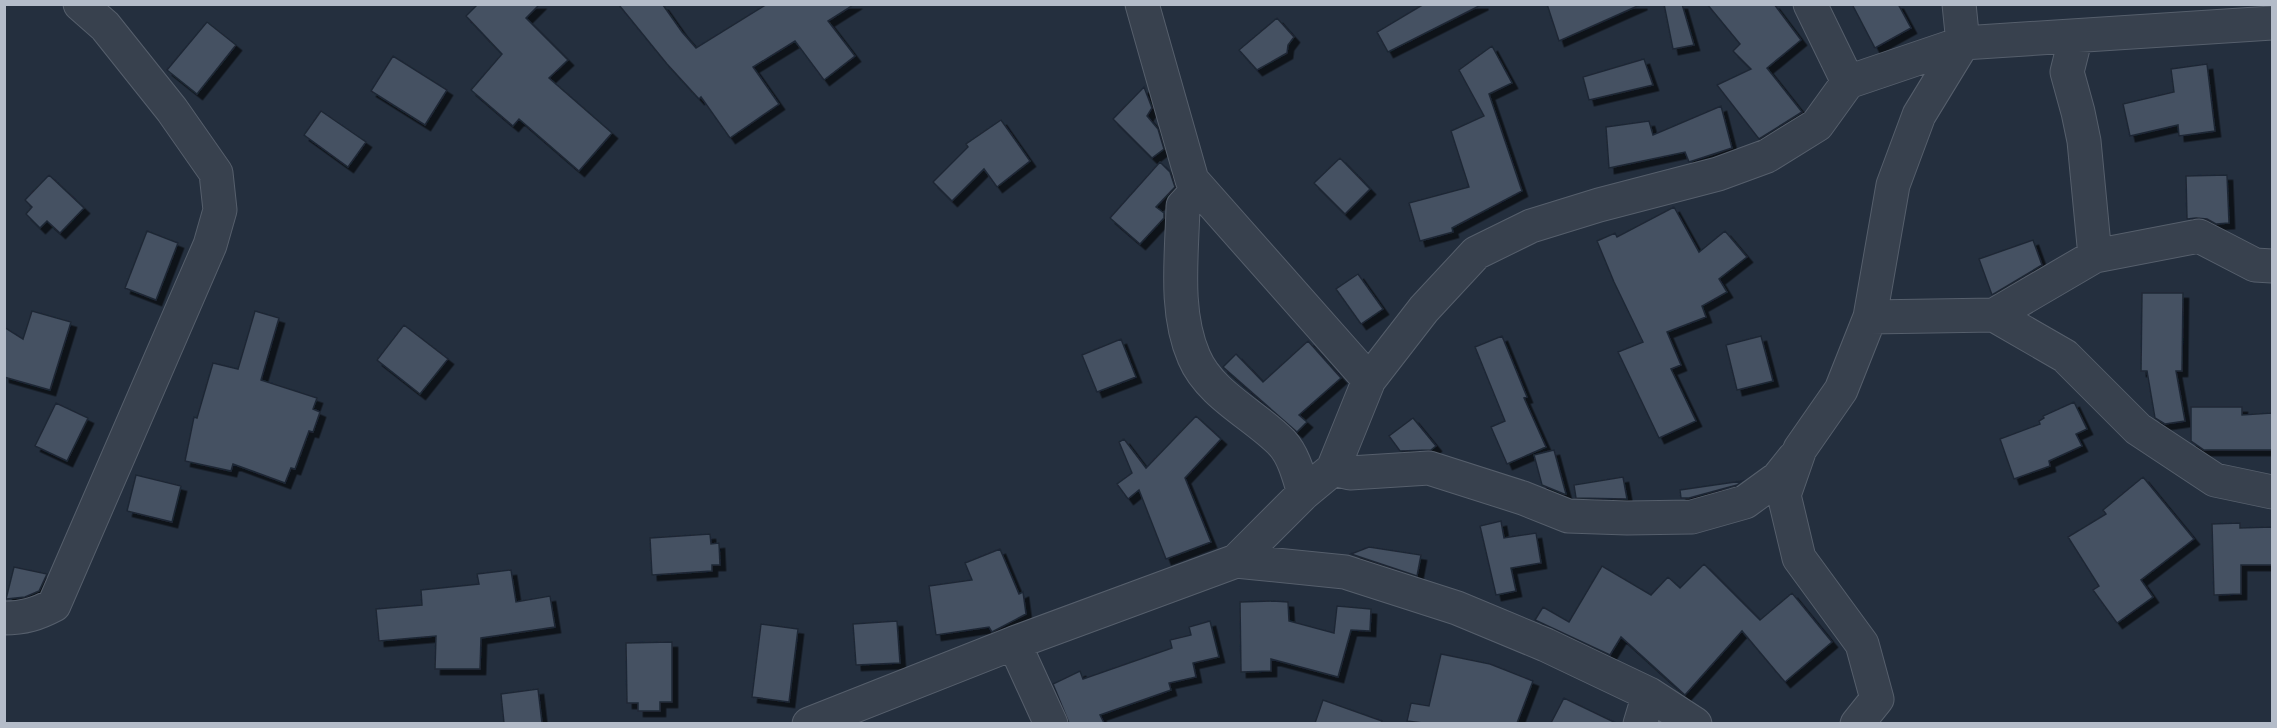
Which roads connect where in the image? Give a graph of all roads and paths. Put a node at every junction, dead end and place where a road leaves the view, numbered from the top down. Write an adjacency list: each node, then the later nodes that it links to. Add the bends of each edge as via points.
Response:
1 (80, 4): 20 (street, via 105,26 216,173 220,210 206,256 54,605 38,614)
2 (1142, 4): 9 (street)
3 (1810, 4): 8 (street)
4 (1959, 4): 7 (street)
5 (2263, 17): 6 (street)
6 (2076, 36): 7 (street); 10 (street, via 2067,72 2084,141)
7 (1963, 43): 8 (street); 13 (street, via 1919,115 1893,185)
8 (1848, 82): 14 (street, via 1817,125 1767,156 1718,174 1531,226 1476,253 1424,309)
9 (1192, 180): 14 (street); 18 (street, via 1197,191 1183,206 1182,315 1194,357 1209,380 1284,444)
10 (2095, 256): 11 (street, via 2199,236 2254,265); 12 (street)
11 (2272, 266)
12 (1994, 315): 13 (street); 17 (street, via 2065,356 2138,429 2215,480)
13 (1870, 317): 15 (street, via 1841,390)
14 (1369, 380): 16 (street)
15 (1800, 449): 16 (street, via 1778,478 1745,502 1692,517 1568,516 1429,468 1350,473); 26 (street, via 1784,495 1799,558 1862,644 1877,699)
16 (1333, 470): 18 (street)
17 (2272, 492)
18 (1304, 493): 19 (street)
19 (1236, 561): 21 (street); 22 (street, via 1345,572 1457,608 1546,645)
20 (4, 618)
21 (1014, 643): 23 (street); 24 (street)
22 (1645, 709): 25 (street)
23 (809, 723)
24 (1051, 723)
25 (1695, 723)
26 (1857, 723)

